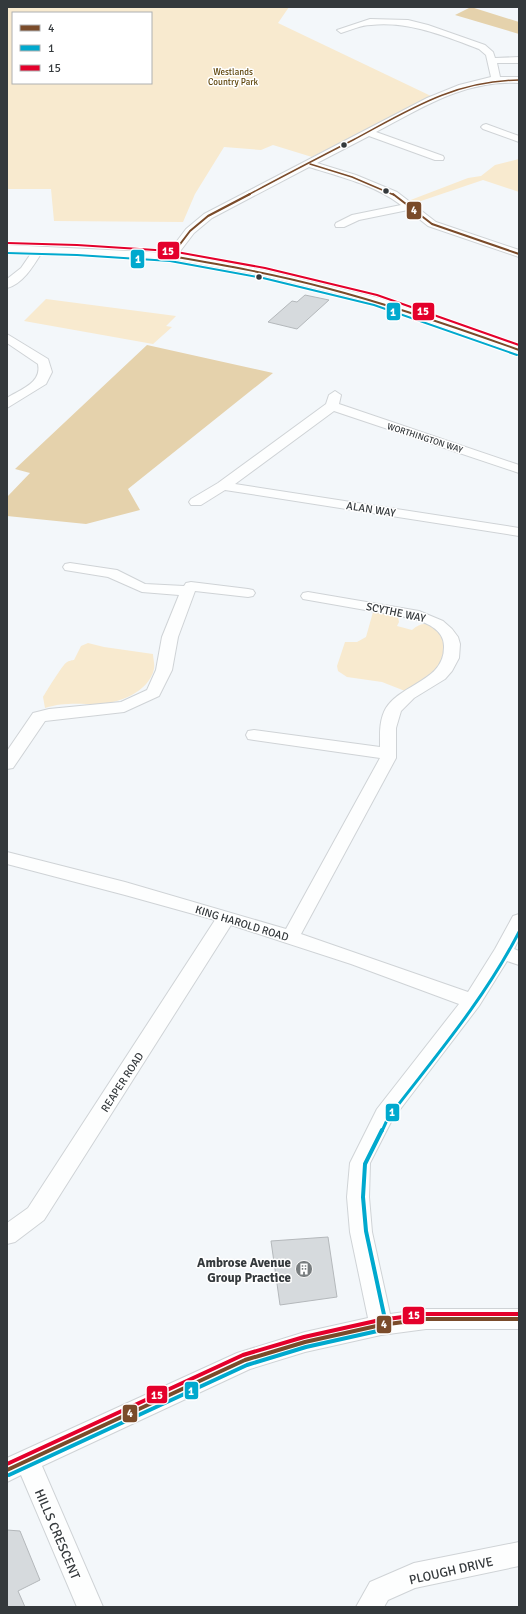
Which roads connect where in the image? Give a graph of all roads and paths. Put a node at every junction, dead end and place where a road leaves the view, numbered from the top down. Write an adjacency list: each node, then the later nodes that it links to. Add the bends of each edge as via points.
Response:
1 (454, 26): 3 (street)
2 (341, 30): 3 (street, via 370,22 391,22 408,23)
3 (440, 31): 5 (street, via 482,47 490,54)
4 (519, 60): 5 (street)
5 (491, 61): 6 (street)
6 (496, 78): 7 (street); 9 (street, via 460,86)
7 (519, 80)
8 (486, 126): 10 (street)
9 (368, 132): 11 (street); 12 (street)
10 (519, 139)
11 (439, 158)
12 (310, 164): 13 (street, via 380,188 393,194); 18 (street, via 208,216 190,231)
13 (409, 207): 14 (street, via 356,217); 17 (street, via 432,224)
14 (340, 224)
15 (7, 248): 16 (street)
16 (39, 249): 18 (street); 19 (street, via 25,270)
17 (519, 254)
18 (172, 256): 21 (street, via 264,273 375,300)
19 (7, 285)
20 (7, 338): 22 (street, via 44,362 46,372 42,381)
21 (519, 350)
22 (7, 404)
23 (519, 469): 24 (street, WORTHINGTON WAY, via 333,400)
24 (223, 486): 25 (street); 26 (street, ALAN WAY)
25 (196, 502)
26 (519, 532)
27 (70, 567): 28 (street, via 112,573 142,588)
28 (191, 585): 29 (street); 33 (street, via 170,637 164,670 153,693 124,706 39,717)
29 (248, 593)
30 (308, 596): 32 (street, SCYTHE WAY, via 414,614 442,626 451,636 453,654 448,669 406,697 393,709 388,726)
31 (254, 735): 32 (street)
32 (389, 754): 37 (street, SCYTHE WAY)
33 (7, 764)
34 (7, 858): 35 (street, KING HAROLD ROAD, via 88,877)
35 (226, 918): 37 (street, KING HAROLD ROAD); 40 (street, REAPER ROAD, via 36,1214)
36 (519, 921): 38 (street)
37 (290, 938): 39 (street, KING HAROLD ROAD, via 378,965)
38 (511, 955): 39 (street)
39 (472, 1001): 42 (street, via 384,1115 360,1162 358,1198 361,1232)
40 (7, 1235)
41 (519, 1319): 42 (street, via 426,1319)
42 (381, 1325): 43 (street, via 305,1342 245,1360)
43 (17, 1465): 45 (street, HILLS CRESCENT)
44 (519, 1554): 46 (street, PLOUGH DRIVE, via 414,1576 379,1591)
45 (90, 1607)
46 (369, 1607)

